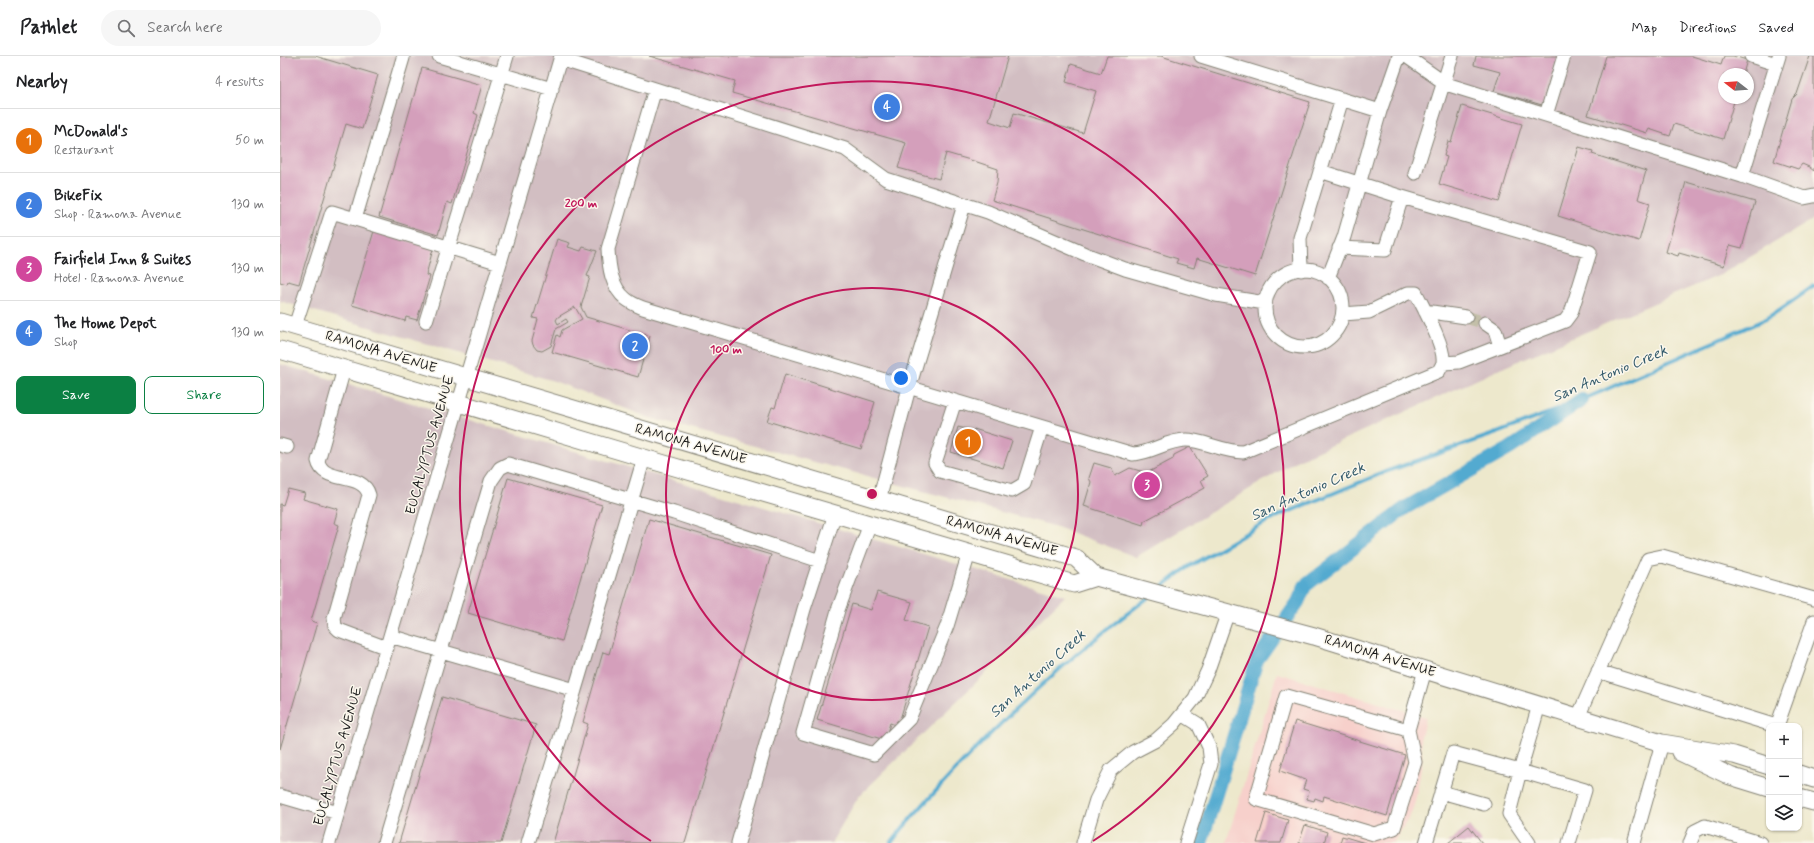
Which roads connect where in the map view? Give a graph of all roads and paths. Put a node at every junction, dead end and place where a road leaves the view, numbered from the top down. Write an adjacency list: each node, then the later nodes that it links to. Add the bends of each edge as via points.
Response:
1 (439, 56): 12 (street)
2 (507, 56): 12 (street)
3 (1201, 56): 16 (street)
4 (1399, 56): 17 (street)
5 (1406, 56): 13 (street)
6 (1452, 56): 13 (street)
7 (1564, 56): 18 (street)
8 (1751, 56): 11 (street)
9 (402, 57): 26 (street)
10 (561, 58): 14 (street, EUCALYPTUS AVENUE); 15 (street)
11 (1777, 60): 21 (street)
12 (501, 74): 14 (street); 27 (street)
13 (1444, 83): 18 (street); 20 (street)
14 (552, 89): 29 (street, EUCALYPTUS AVENUE)
15 (655, 89): 25 (street, via 845,149 886,179); 44 (street, via 608,249 609,268 615,284 626,299 643,308)
16 (1342, 99): 17 (street); 19 (street)
17 (1380, 111): 22 (street)
18 (1546, 115): 21 (street)
19 (1320, 171): 22 (street); 30 (street, via 1300,238)
20 (1415, 173)
21 (1742, 176): 23 (street, via 1804,198)
22 (1359, 184): 24 (street); 28 (street)
23 (1814, 196)
24 (1402, 197): 28 (street, via 1385,250); 39 (street, via 1590,252 1571,313 1565,321)
25 (964, 205): 32 (street, via 988,212 1125,269 1216,295); 44 (street)
26 (355, 219): 27 (street); 38 (street, via 332,212)
27 (449, 247): 29 (street); 36 (street)
28 (1339, 248): 31 (street)
29 (500, 263): 43 (street, EUCALYPTUS AVENUE)
30 (1301, 270): 31 (street, via 1309,269); 32 (street, via 1294,270 1280,277 1270,288)
31 (1328, 278): 34 (street, via 1335,284 1342,298)
32 (1265, 303): 34 (street, via 1266,318 1273,332 1284,342 1299,347 1314,346 1328,340 1338,328)
33 (1425, 311): 34 (street, via 1416,294 1408,293 1369,312); 35 (street); 41 (street, via 1442,352)
34 (1343, 314)
35 (1466, 317)
36 (426, 321)
37 (1485, 322): 39 (street, via 1495,330)
38 (287, 324): 43 (main road, RAMONA AVENUE)
39 (1500, 346): 41 (street, via 1458,362)
40 (280, 350): 42 (main road, RAMONA AVENUE)
41 (1443, 363): 47 (street, via 1439,370 1243,452 1232,452 1188,440 1173,441 1145,453 1133,454)
42 (344, 369): 46 (main road, RAMONA AVENUE); 59 (street, via 318,461 319,466 328,473 362,484 368,489 369,495 334,618 335,626 339,630)
43 (467, 378): 46 (street, EUCALYPTUS AVENUE); 50 (main road, RAMONA AVENUE)
44 (909, 388): 45 (street); 50 (street)
45 (955, 401): 47 (street); 47 (street, via 936,463 940,471 1012,492 1024,484)
46 (459, 403): 48 (main road, RAMONA AVENUE); 59 (street, EUCALYPTUS AVENUE)
47 (1042, 427)
48 (644, 458): 49 (street); 51 (main road, RAMONA AVENUE)
49 (630, 500): 54 (street); 60 (street, via 508,464 500,468 491,481); 63 (street)
50 (879, 500): 52 (main road); 55 (main road, RAMONA AVENUE, via 1076,558)
51 (835, 514): 52 (main road, RAMONA AVENUE); 54 (street)
52 (870, 524): 53 (main road, RAMONA AVENUE); 53 (street, via 838,610 803,733 874,754 909,719 948,626)
53 (969, 553): 55 (main road, RAMONA AVENUE, via 1074,584)
54 (820, 561): 86 (street)
55 (1096, 577): 57 (main road, RAMONA AVENUE)
56 (1814, 599): 62 (street, via 1662,556 1648,559)
57 (1220, 610): 61 (main road, RAMONA AVENUE); 65 (street, via 1208,670 1195,698)
58 (1814, 621): 68 (street)
59 (388, 642): 60 (street); 81 (street, EUCALYPTUS AVENUE)
60 (441, 650): 63 (street); 84 (street)
61 (1425, 670): 64 (main road, RAMONA AVENUE); 69 (street)
62 (1598, 671): 66 (street); 67 (street)
63 (575, 690): 85 (street)
64 (1539, 706): 66 (main road, RAMONA AVENUE); 72 (street)
65 (1182, 714): 87 (street, via 1156,740 1133,752 1110,770 1096,800); 88 (street, via 1198,724 1209,747 1210,764)
66 (1578, 717): 70 (main road, RAMONA AVENUE)
67 (1766, 723)
68 (1777, 723)
69 (1408, 730): 82 (street, via 1415,762 1394,828); 82 (street, via 1286,696 1256,799)
70 (1662, 743): 71 (main road, RAMONA AVENUE, via 1734,755); 75 (main road, RAMONA AVENUE, via 1730,776); 92 (street)
71 (1766, 765)
72 (1520, 771): 76 (street, via 1453,753); 90 (street, via 1509,814); 91 (street, via 1585,790)
73 (1802, 775): 74 (main road)
74 (1814, 779)
75 (1766, 787)
76 (1442, 792): 80 (street); 89 (street)
77 (280, 796): 81 (street)
78 (1802, 799): 79 (main road)
79 (1814, 802)
80 (1484, 804)
81 (338, 812): 83 (street, EUCALYPTUS AVENUE)
82 (1372, 838)
83 (329, 843)
84 (384, 843)
85 (528, 843)
86 (738, 843)
87 (1083, 843)
88 (1186, 843)
89 (1426, 843)
90 (1529, 843)
91 (1569, 843)
92 (1634, 843)
93 (1690, 843): 94 (street, via 1695,831 1705,826)
94 (1760, 843)

